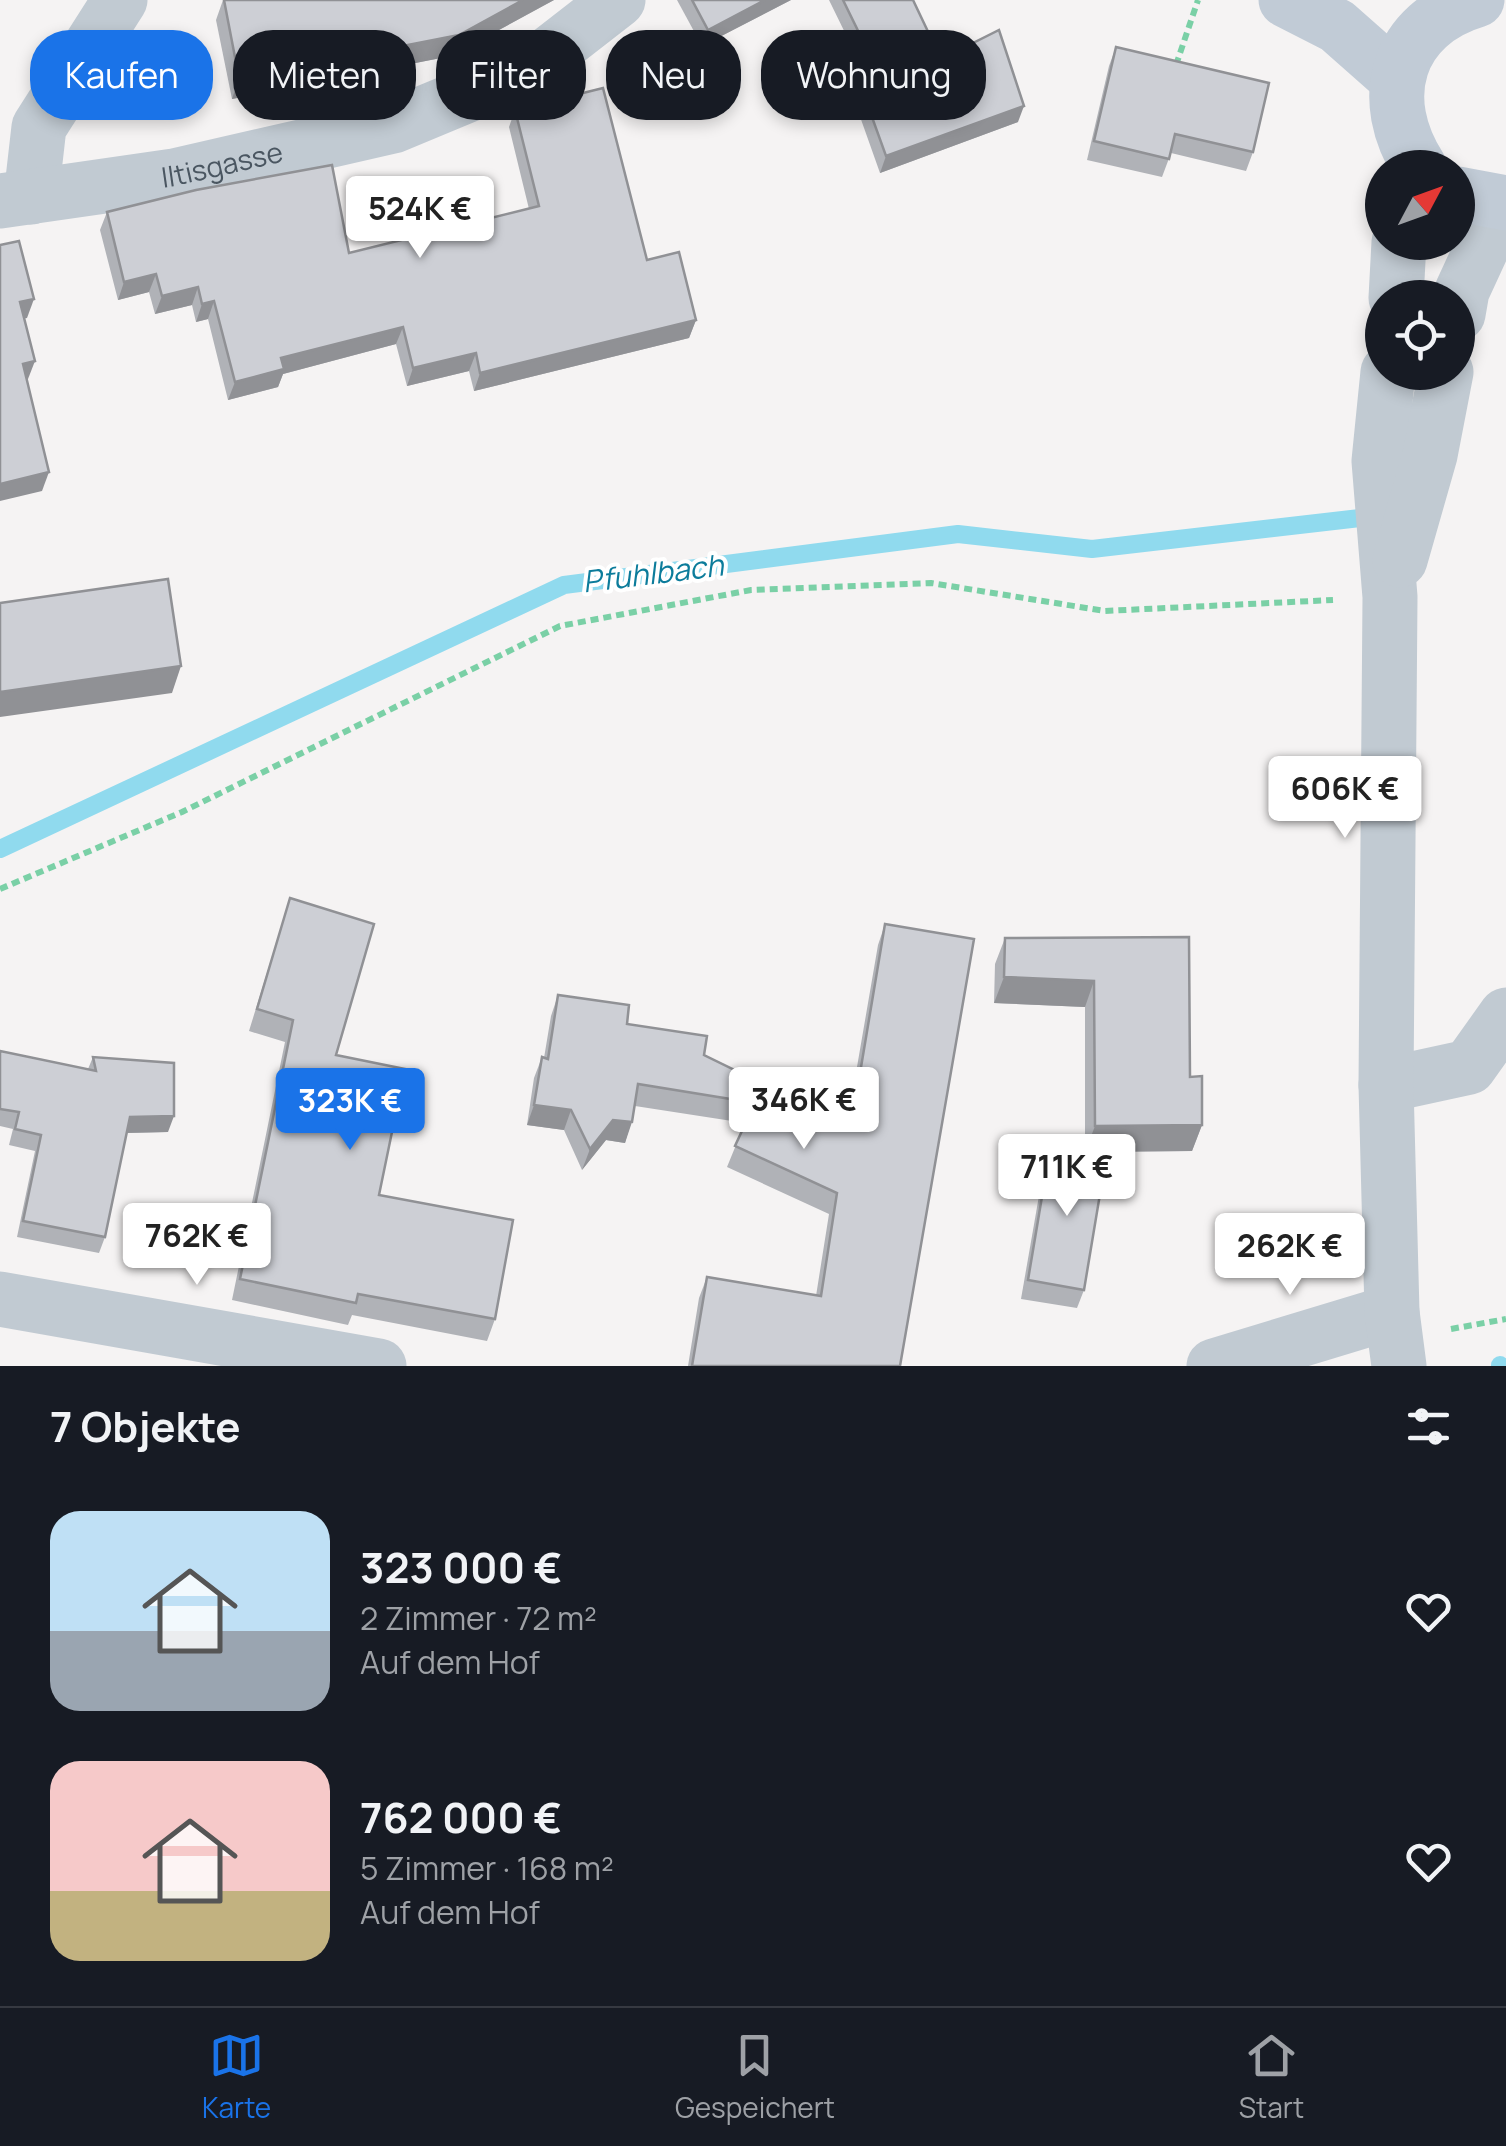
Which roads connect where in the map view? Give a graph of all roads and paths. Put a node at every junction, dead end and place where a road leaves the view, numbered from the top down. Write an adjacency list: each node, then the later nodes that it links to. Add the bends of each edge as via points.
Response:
1 (120, 0): 9 (street, Iltisgasse, via 40,127)
2 (618, 0): 9 (street, Iltisgasse, via 528,70 393,126 174,176)
3 (1198, 0): 6 (path)
4 (1286, 0): 7 (main road, via 1337,26)
5 (1477, 0): 7 (main road, via 1427,26)
6 (1174, 70)
7 (1397, 78): 8 (main road, via 1396,112)
8 (1406, 150)
9 (15, 199)
10 (1488, 200): 11 (street)
11 (1465, 280)
12 (1386, 390): 14 (street, via 1379,461)
13 (1443, 390): 14 (street)
14 (1390, 597): 15 (path, via 1105,611 931,583 751,590 560,626 182,812); 17 (street)
15 (0, 889)
16 (1506, 1015): 17 (street, via 1470,1066)
17 (1386, 1085): 19 (street)
18 (0, 1300): 20 (street)
19 (1392, 1312): 21 (street); 22 (street)
20 (379, 1366)
21 (1214, 1366)
22 (1399, 1366)

